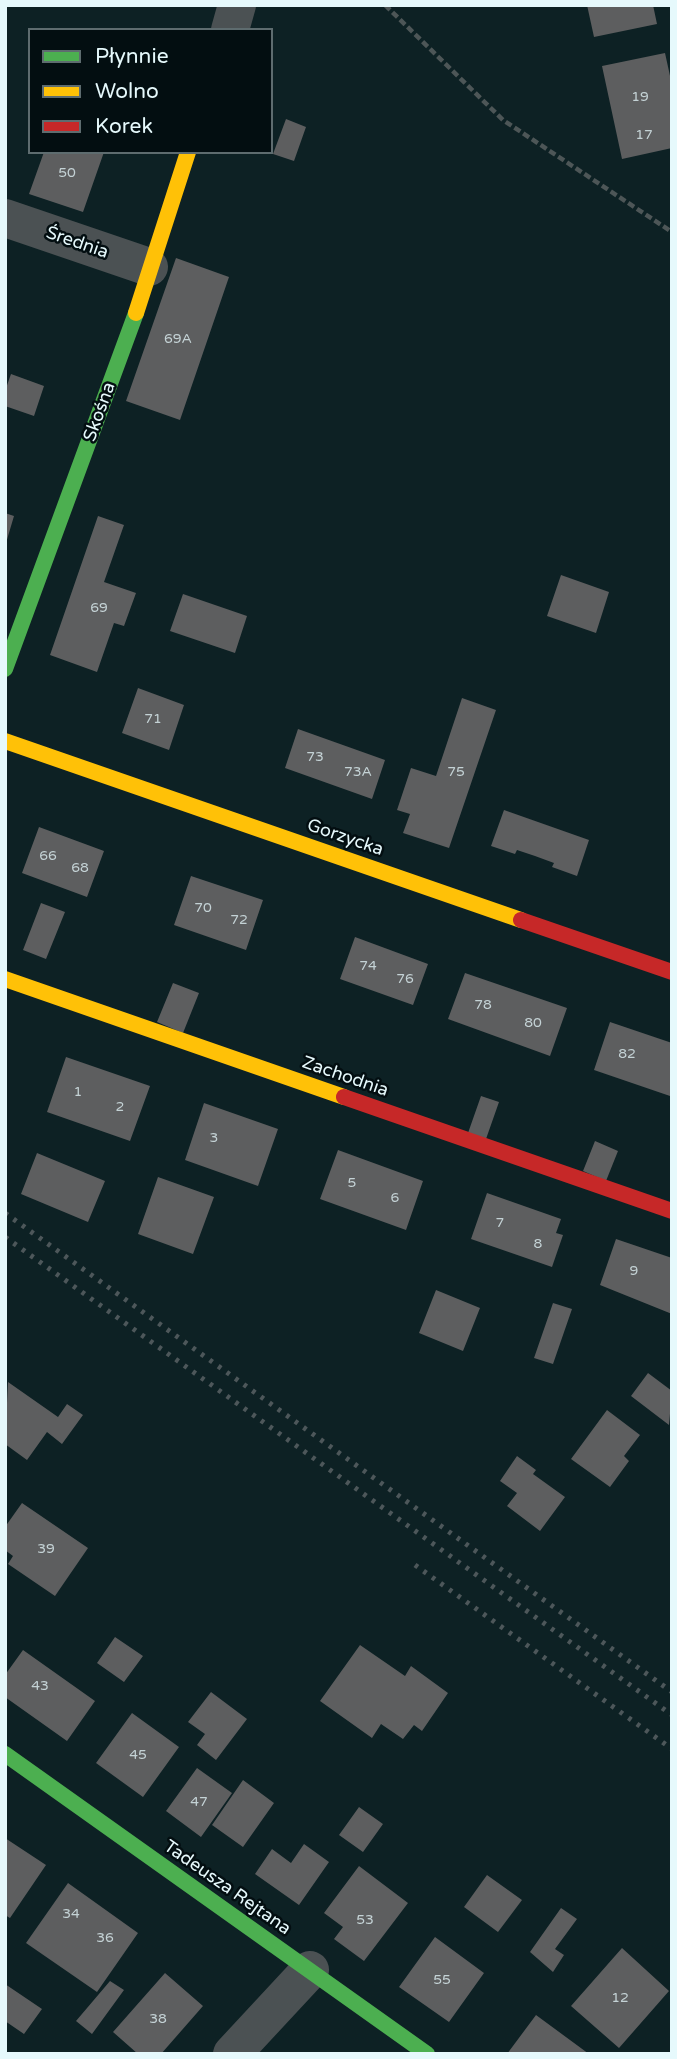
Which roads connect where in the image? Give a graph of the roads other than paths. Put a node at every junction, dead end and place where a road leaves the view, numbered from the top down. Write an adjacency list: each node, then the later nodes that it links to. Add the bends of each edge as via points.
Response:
1 (237, 5): 2 (street)
2 (231, 28)
3 (187, 154): 5 (street, Skośna)
4 (5, 218): 5 (street, Średnia)
5 (149, 267): 6 (street, Skośna, via 132,325)
6 (5, 669)
7 (5, 741): 8 (street, Gorzycka)
8 (672, 972)
9 (5, 979): 10 (street, Zachodnia)
10 (672, 1211)
11 (5, 1754): 12 (street, Tadeusza Rejtana)
12 (310, 1970): 13 (street); 14 (street, Tadeusza Rejtana)
13 (232, 2054)
14 (427, 2054)

